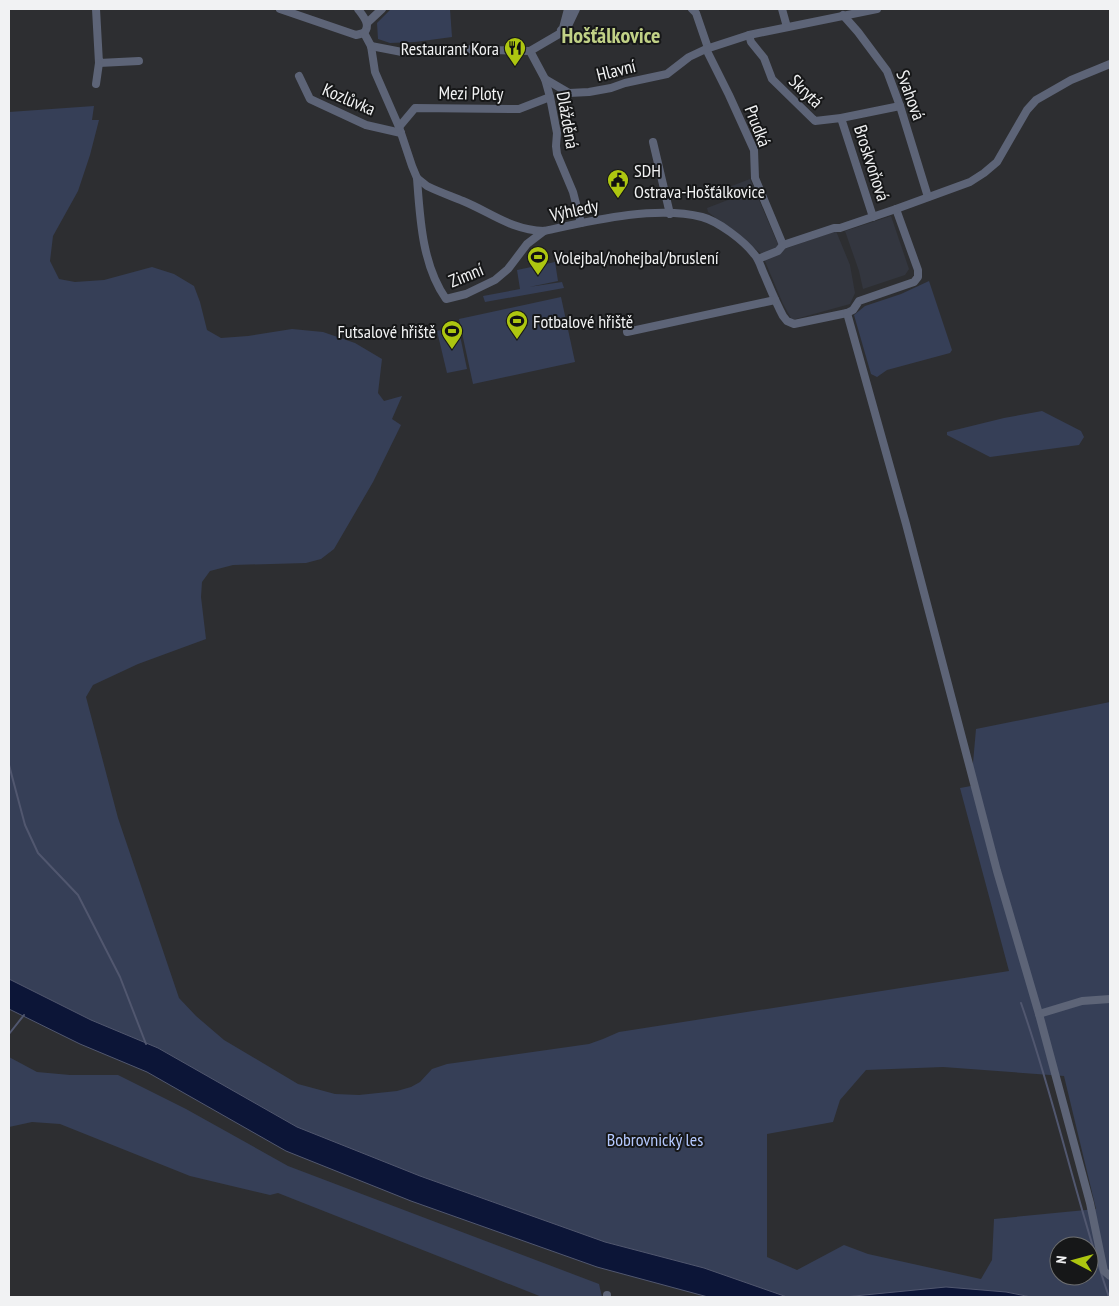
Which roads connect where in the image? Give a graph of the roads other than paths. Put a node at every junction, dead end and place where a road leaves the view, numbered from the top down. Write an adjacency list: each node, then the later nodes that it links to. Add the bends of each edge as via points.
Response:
1 (96, 9): 18 (street)
2 (280, 9): 12 (street, via 354,35)
3 (358, 9): 10 (street)
4 (382, 9): 10 (street)
5 (692, 9): 15 (street, Prudká)
6 (782, 9): 11 (street)
7 (877, 9): 9 (street, Hlavní)
8 (572, 10): 16 (street, via 566,30)
9 (843, 15): 11 (street, Hlavní); 24 (street, Svahová, via 884,67)
10 (367, 23): 12 (street)
11 (788, 26): 13 (street, Hlavní)
12 (364, 33): 14 (street)
13 (749, 35): 15 (street, Hlavní); 25 (street, Skrytá, via 764,58 772,79 812,120)
14 (371, 46): 16 (street, via 402,52 456,49); 26 (street, via 375,72)
15 (707, 48): 21 (street, Hlavní, via 667,74 611,88 569,92); 35 (street, Prudká, via 754,150 755,178)
16 (530, 51): 21 (street)
17 (140, 61): 18 (street)
18 (99, 63): 22 (street)
19 (1110, 64): 29 (street, via 1071,80 1036,100 996,162 984,173 970,182)
20 (299, 76): 26 (street, Kozlůvka, via 310,99 366,124)
21 (545, 80): 23 (street, Dlážděná)
22 (96, 84)
23 (550, 97): 26 (street, Mezi Ploty, via 519,109 415,108); 33 (street, Dlážděná, via 557,133 556,146)
24 (900, 106): 25 (street, Skrytá); 29 (street, Svahová)
25 (841, 118): 32 (street, Broskvoňová)
26 (400, 130): 28 (street)
27 (653, 142): 31 (street)
28 (417, 178): 34 (street, Výhledy, via 443,194 510,224 525,230); 34 (street, Zimní, via 426,249 437,287 446,299 466,294 495,280 527,244)
29 (928, 196): 30 (street)
30 (896, 209): 32 (street); 38 (street, via 918,277 914,282 859,301 853,310)
31 (670, 214): 33 (street, Výhledy, via 610,217); 36 (street, Výhledy, via 688,214 714,221)
32 (873, 217): 35 (street)
33 (581, 223): 34 (street, Výhledy)
34 (544, 231)
35 (783, 245): 36 (street, via 778,251)
36 (758, 259): 37 (street, Výhledy)
37 (775, 300): 38 (street, Výhledy, via 787,321 794,324); 39 (street)
38 (847, 312): 41 (street)
39 (627, 332)
40 (1110, 999): 41 (street, via 1082,1001)
41 (1039, 1014): 42 (street, via 1090,1203 1104,1271)
42 (1110, 1276)

